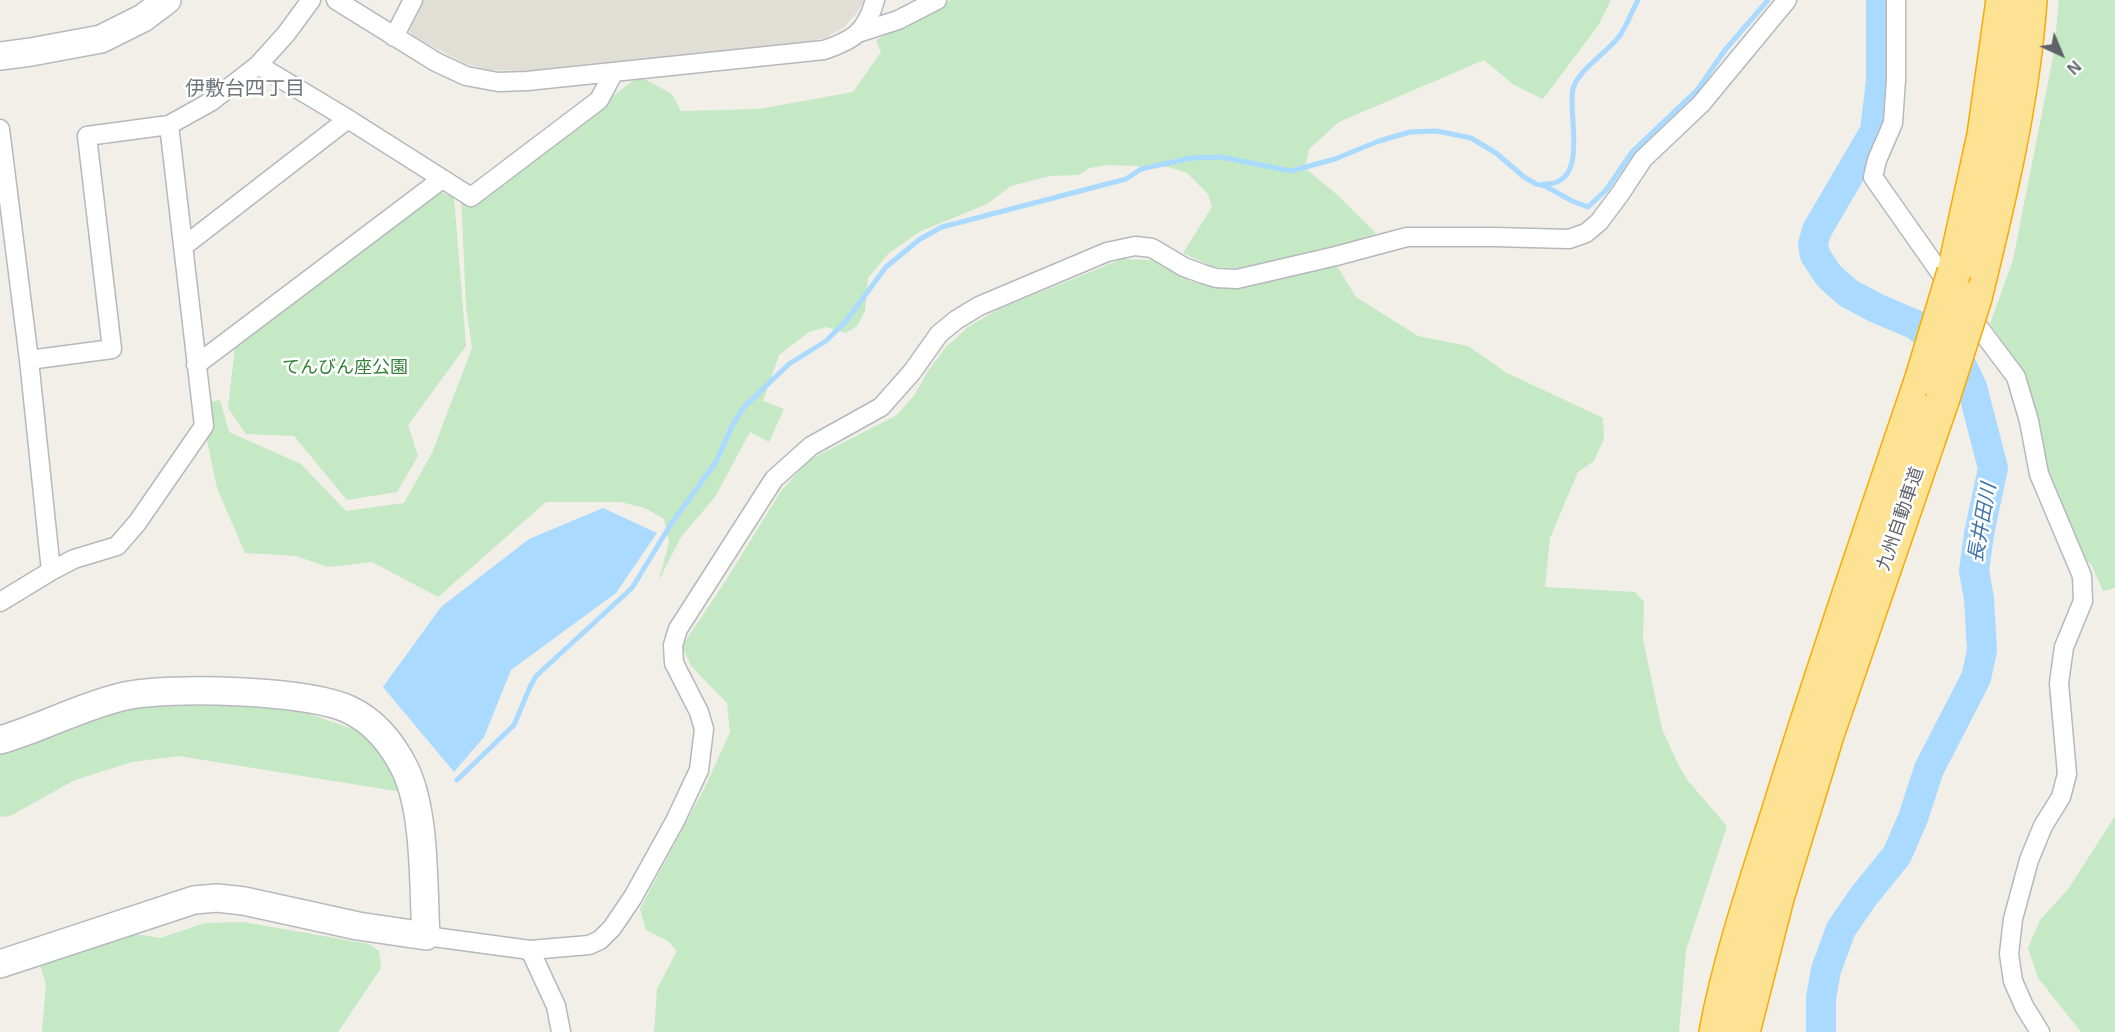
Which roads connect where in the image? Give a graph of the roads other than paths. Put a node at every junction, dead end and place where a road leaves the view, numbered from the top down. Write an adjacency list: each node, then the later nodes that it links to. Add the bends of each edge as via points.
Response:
1 (167, 0): 13 (street, via 143,18 101,39)
2 (311, 0): 14 (street)
3 (336, 0): 12 (street)
4 (413, 0): 12 (street)
5 (875, 0): 11 (street, via 870,18)
6 (937, 0): 11 (street, via 898,20)
7 (1787, 0): 28 (street, via 1701,104 1643,159 1620,194 1586,233 1569,239 1407,237 1237,279 1203,274 1152,248 1135,246 1107,252 1042,278 956,320 939,334 881,407 811,446 774,479 678,629 673,645 674,663 704,729 699,770 675,821 633,897 600,940 589,945)
8 (1896, 0): 33 (street, via 1893,123 1873,177 2016,377 2039,474 2082,576 2083,601 2064,647 2058,683 2067,774 2061,797 2029,860 2013,919 2009,954 2013,981)
9 (2003, 0): 23 (highway, 九州自動車道, bridge, via 1984,135)
10 (2030, 0): 23 (highway, 九州自動車道, bridge, via 2011,139 1975,298)
11 (858, 33): 15 (street, via 845,43 824,50)
12 (394, 37): 15 (street, via 466,76 498,82)
13 (0, 56)
14 (258, 65): 16 (street); 17 (street, via 212,101)
15 (614, 72): 19 (street, via 599,100 471,197)
16 (348, 118): 19 (street); 20 (street)
17 (169, 126): 20 (street); 21 (street, via 87,136 112,349)
18 (0, 129): 21 (street)
19 (442, 178): 22 (street)
20 (184, 246): 22 (street)
21 (28, 360): 24 (street)
22 (196, 365): 24 (street, via 204,426 142,516 117,546 74,559)
23 (1932, 389): 31 (highway, 九州自動車道, via 1804,728 1751,900); 32 (highway, 九州自動車道, via 1777,898)
24 (51, 571): 25 (street)
25 (0, 602)
26 (0, 740): 27 (street, via 124,696 166,690 270,694 349,709 383,735 406,771 416,800)
27 (426, 936): 28 (street); 29 (street, via 217,898 194,900)
28 (530, 950): 30 (street, via 556,1006)
29 (0, 963)
30 (561, 1032)
31 (1716, 1032)
32 (1743, 1032)
33 (2040, 1032)

